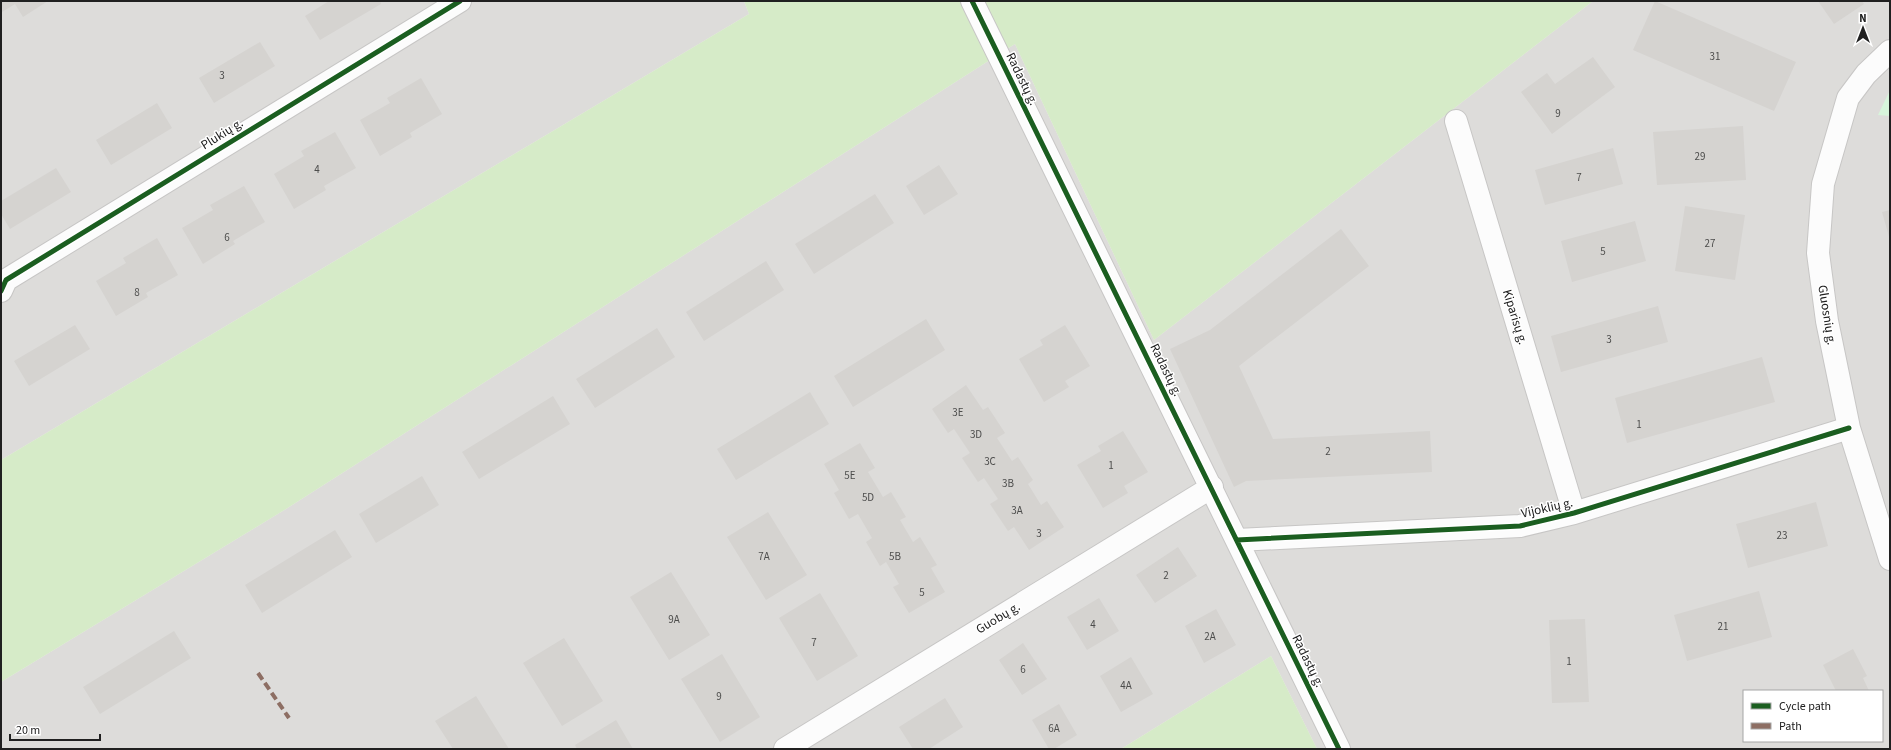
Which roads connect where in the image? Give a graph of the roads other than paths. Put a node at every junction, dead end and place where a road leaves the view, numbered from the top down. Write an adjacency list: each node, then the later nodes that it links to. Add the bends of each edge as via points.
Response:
1 (460, 1): 5 (street, Plukių g., via 6,280)
2 (972, 1): 7 (street, Radastų g.)
3 (1890, 51): 6 (street, Gluosnių g., via 1866,74 1848,98 1823,184 1818,254 1827,321)
4 (1456, 121): 8 (street, Kiparisų g.)
5 (1, 291)
6 (1849, 428): 8 (street, Vijoklių g.); 10 (street, Gluosnių g.)
7 (1212, 487): 9 (street, Radastų g.); 11 (street, Guobų g.)
8 (1574, 513): 9 (street, Vijoklių g., via 1520,526)
9 (1237, 540): 12 (street, Radastų g.)
10 (1890, 559)
11 (785, 749)
12 (1339, 749)

